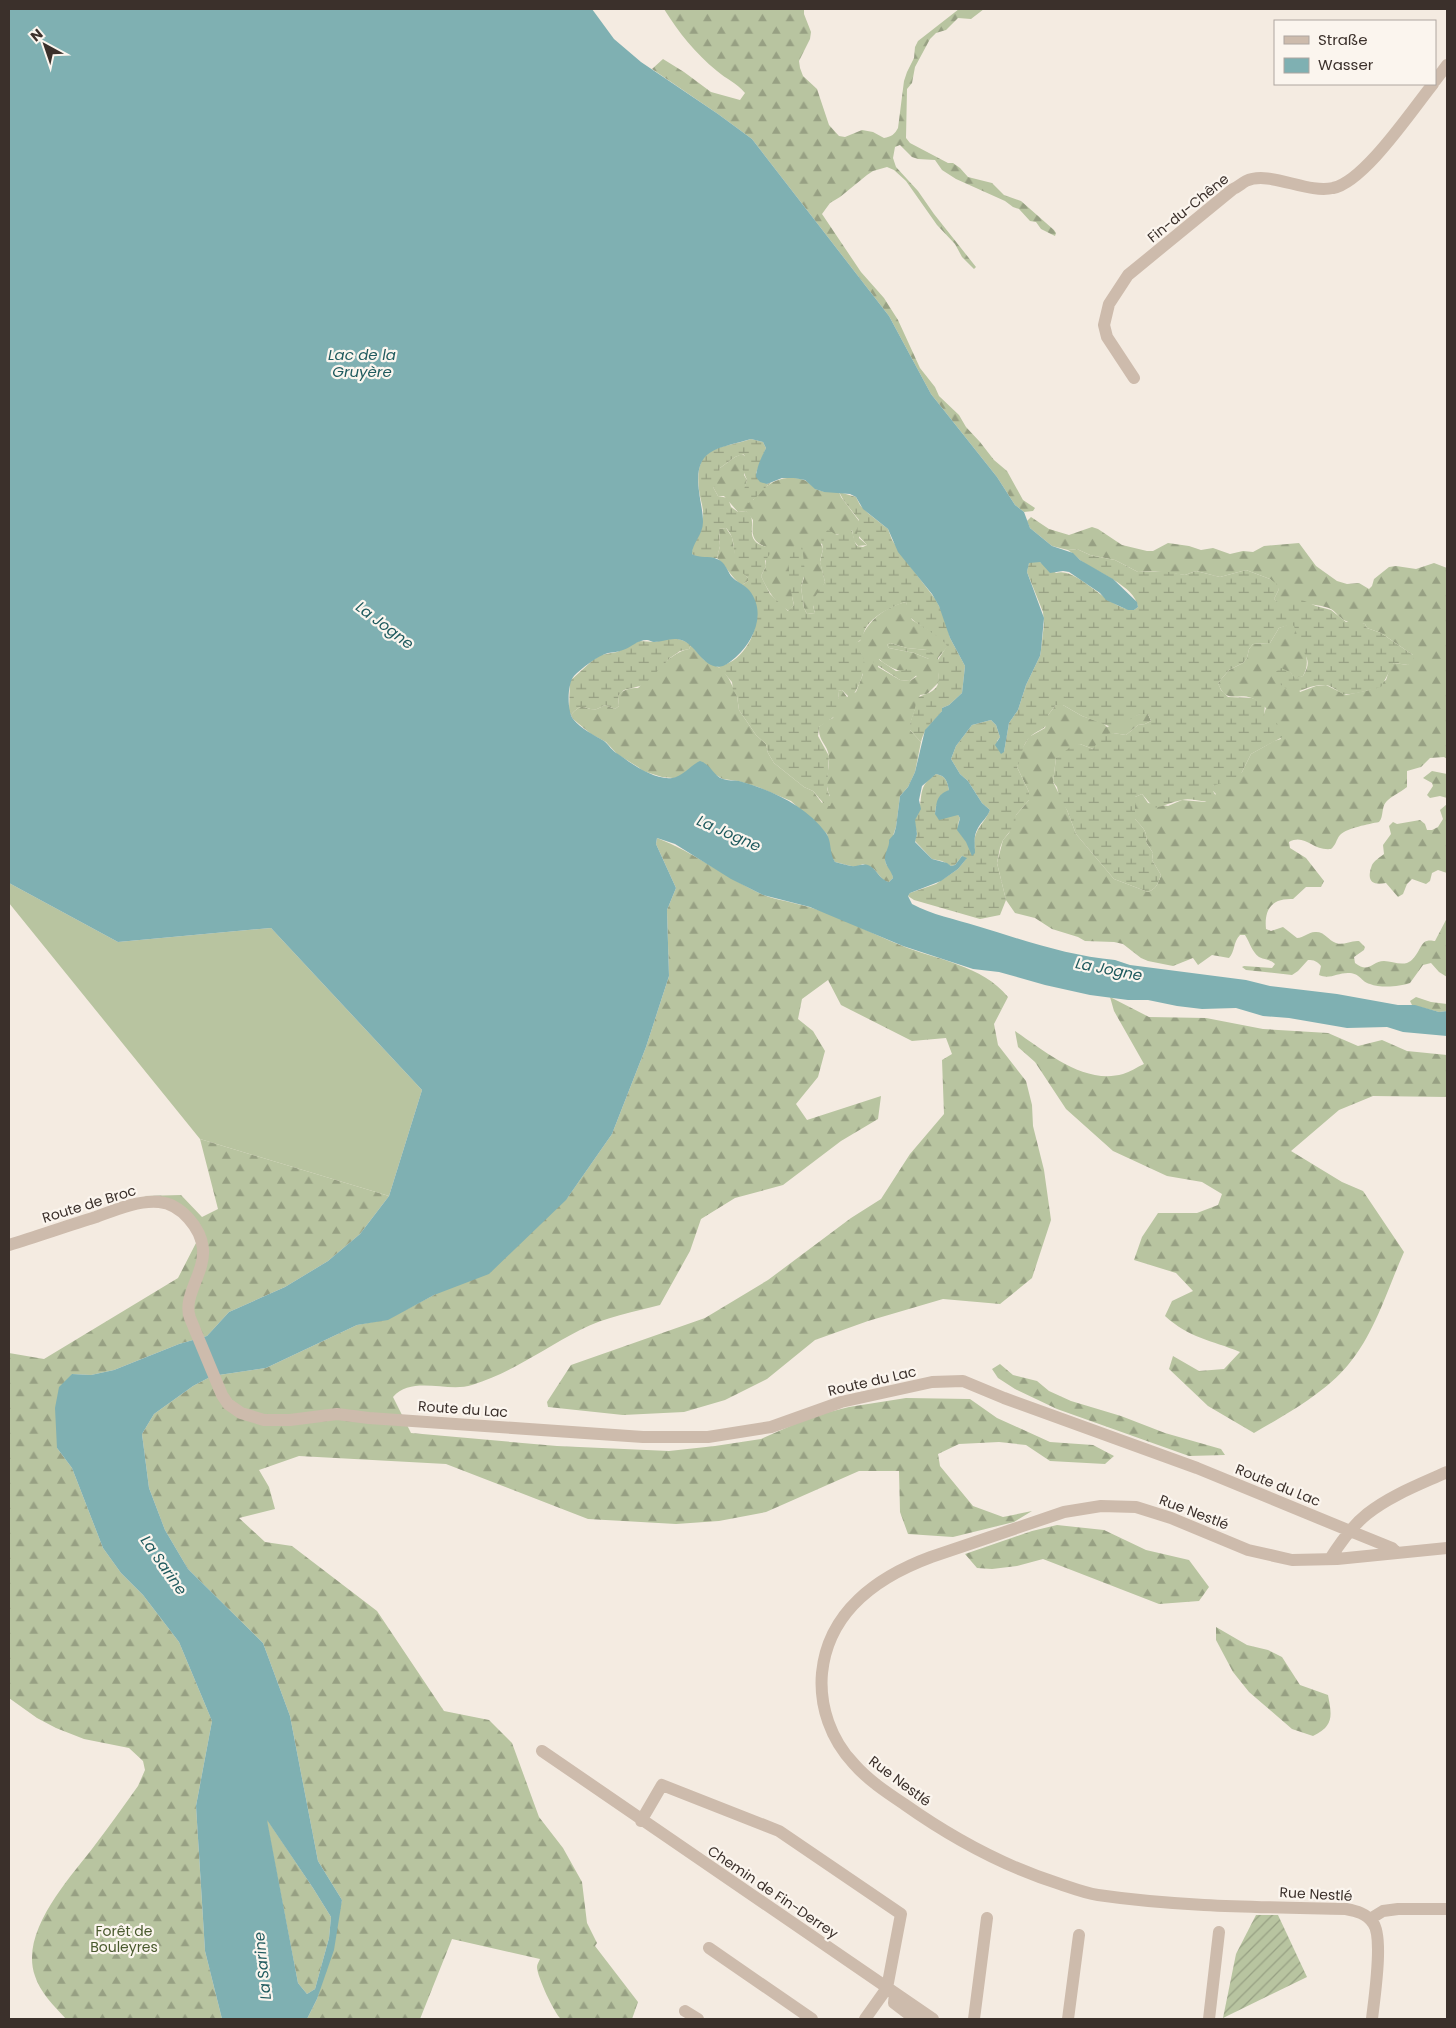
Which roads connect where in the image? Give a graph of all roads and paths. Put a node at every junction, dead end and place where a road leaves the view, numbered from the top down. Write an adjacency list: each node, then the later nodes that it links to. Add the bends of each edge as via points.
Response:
1 (1447, 65): 2 (street, Fin-du-Chêne)
2 (1436, 79)
3 (1432, 85): 4 (street, Fin-du-Chêne, via 1367,167 1352,180 1334,188 1311,188 1271,179 1248,180 1128,275 1109,304 1104,324 1107,337)
4 (1134, 378)
5 (9, 1245): 6 (street, Route de Broc, via 137,1204 159,1202 177,1208 192,1223 203,1244 203,1259 188,1304 190,1318)
6 (222, 1395): 8 (street, Route du Lac, via 241,1413 264,1420 337,1414 643,1437 708,1437 771,1427 841,1402 932,1382 963,1381 1197,1468)
7 (1447, 1472): 8 (street, via 1386,1501)
8 (1350, 1531): 10 (street, Route du Lac); 11 (street)
9 (1447, 1548): 10 (street, Rue Nestlé)
10 (1397, 1553): 11 (street, Rue Nestlé)
11 (1330, 1560): 16 (street, Rue Nestlé, via 1292,1560 1265,1555 1136,1507 1101,1506 1064,1512 914,1564 869,1589 844,1616 830,1640 823,1660 822,1696 826,1718 836,1740 853,1764 877,1786 931,1823 998,1861 1046,1880 1096,1894 1185,1904 1346,1909)
12 (542, 1751): 13 (street, Chemin de Fin-Derrey)
13 (641, 1821): 20 (street, Chemin de Fin-Derrey); 20 (street, via 662,1785 779,1831 901,1914)
14 (1447, 1909): 16 (street, via 1398,1909 1383,1911)
15 (987, 1918): 27 (street)
16 (1370, 1919): 30 (street, via 1379,1938)
17 (1219, 1932): 29 (street)
18 (1079, 1935): 28 (street)
19 (709, 1948): 23 (street)
20 (891, 1991): 24 (street); 25 (street, via 894,2003); 26 (street, Chemin de Fin-Derrey)
21 (685, 2011): 22 (street)
22 (698, 2019)
23 (812, 2019)
24 (865, 2019)
25 (915, 2019)
26 (933, 2019)
27 (974, 2019)
28 (1068, 2019)
29 (1209, 2019)
30 (1372, 2019)

